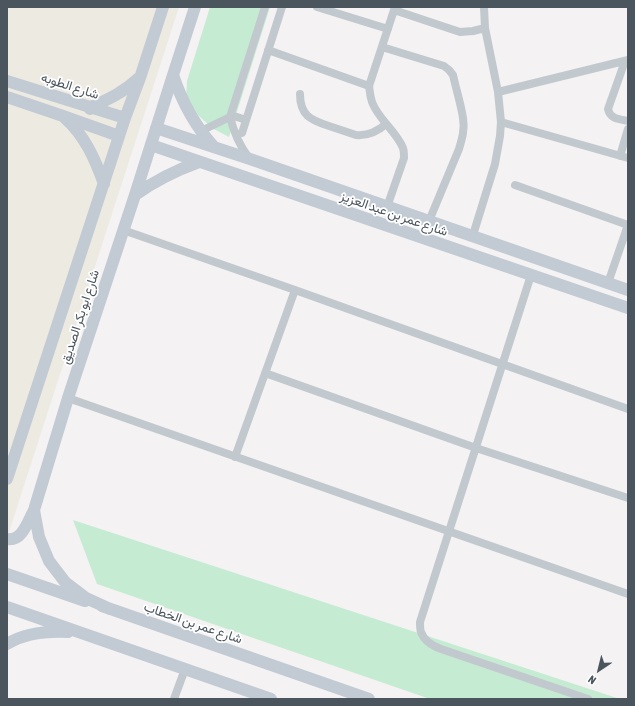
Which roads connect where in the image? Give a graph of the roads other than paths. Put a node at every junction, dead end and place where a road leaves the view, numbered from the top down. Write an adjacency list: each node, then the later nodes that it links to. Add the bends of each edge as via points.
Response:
1 (163, 7): 15 (street, شارع ابو بكر الصديق)
2 (195, 7): 14 (street, شارع ابو بكر الصديق)
3 (265, 7): 23 (street)
4 (282, 7): 12 (street)
5 (317, 7): 8 (street)
6 (484, 7): 9 (street)
7 (395, 8): 9 (street, via 460,32); 10 (street)
8 (328, 9): 10 (street)
9 (485, 28): 18 (street)
10 (388, 29): 11 (street)
11 (382, 47): 17 (street); 45 (street, via 444,66 453,75 463,119 462,134)
12 (268, 50): 17 (street); 25 (street)
13 (626, 61): 18 (street); 26 (street, via 608,109 613,117)
14 (173, 75): 30 (street, شارع ابو بكر الصديق); 34 (street)
15 (140, 78): 21 (street, via 120,94); 24 (street, شارع ابو بكر الصديق)
16 (7, 80): 21 (street, شارع الطوبه)
17 (369, 86): 29 (street, via 372,103)
18 (498, 92): 27 (street)
19 (300, 94): 29 (street, via 303,111 316,122 356,135 376,132)
20 (7, 96): 22 (street)
21 (91, 107): 24 (street, شارع الطوبه); 28 (street)
22 (63, 116): 28 (street); 39 (street, via 73,125 90,150)
23 (231, 116): 25 (street); 34 (street); 37 (street, via 237,140)
24 (125, 118): 33 (street, شارع ابو بكر الصديق)
25 (246, 120): 32 (street)
26 (628, 121)
27 (501, 122): 36 (street); 47 (street, via 496,164)
28 (85, 124): 33 (street)
29 (386, 124): 43 (street, via 404,150 404,158)
30 (156, 128): 34 (street, شارع عمر بن عبد العزيز); 35 (street, شارع ابو بكر الصديق)
31 (628, 130): 36 (street)
32 (242, 133)
33 (119, 136): 39 (street, شارع ابو بكر الصديق)
34 (200, 137): 37 (street, شارع عمر بن عبد العزيز, via 214,147); 38 (street, via 192,152)
35 (151, 145): 38 (street, شارع عمر بن عبد العزيز); 41 (street, شارع ابو بكر الصديق)
36 (624, 157)
37 (250, 159): 42 (street, شارع عمر بن عبد العزيز)
38 (196, 161): 41 (street); 44 (street, شارع عمر بن عبد العزيز)
39 (104, 184): 59 (street, شارع ابو بكر الصديق)
40 (515, 185): 49 (street, via 628,225)
41 (135, 195): 46 (street, شارع ابو بكر الصديق)
42 (357, 196): 43 (street, شارع عمر بن عبد العزيز); 44 (street)
43 (387, 207): 45 (street, شارع عمر بن عبد العزيز)
44 (353, 214): 48 (street, شارع عمر بن عبد العزيز)
45 (429, 221): 47 (street, شارع عمر بن عبد العزيز)
46 (123, 230): 50 (street); 55 (street, شارع ابو بكر الصديق)
47 (473, 236): 49 (street, شارع عمر بن عبد العزيز)
48 (531, 275): 52 (street, شارع عمر بن عبد العزيز); 53 (street)
49 (608, 283): 51 (street, شارع عمر بن عبد العزيز)
50 (295, 290): 53 (street); 54 (street)
51 (628, 290)
52 (628, 308)
53 (503, 365): 56 (street); 57 (street)
54 (265, 373): 57 (street); 58 (street)
55 (68, 398): 58 (street); 61 (street, شارع ابو بكر الصديق)
56 (628, 409)
57 (476, 448): 60 (street); 62 (street)
58 (235, 457): 62 (street)
59 (7, 479)
60 (628, 498)
61 (34, 510): 63 (street, via 18,538); 67 (street, شارع ابو بكر الصديق, via 39,537 49,561 65,582 86,598)
62 (448, 532): 65 (street); 76 (street, via 420,622 424,638 441,649)
63 (7, 539)
64 (7, 574): 67 (street, شارع عمر بن الخطاب)
65 (628, 594)
66 (7, 607): 68 (street)
67 (110, 609): 71 (street, شارع عمر بن الخطاب)
68 (80, 632): 69 (street, via 46,632 28,635); 70 (street)
69 (7, 644)
70 (185, 669): 72 (street); 73 (street)
71 (334, 688): 74 (street); 75 (street, شارع عمر بن الخطاب)
72 (174, 699)
73 (271, 699)
74 (345, 699)
75 (369, 699)
76 (588, 699)

